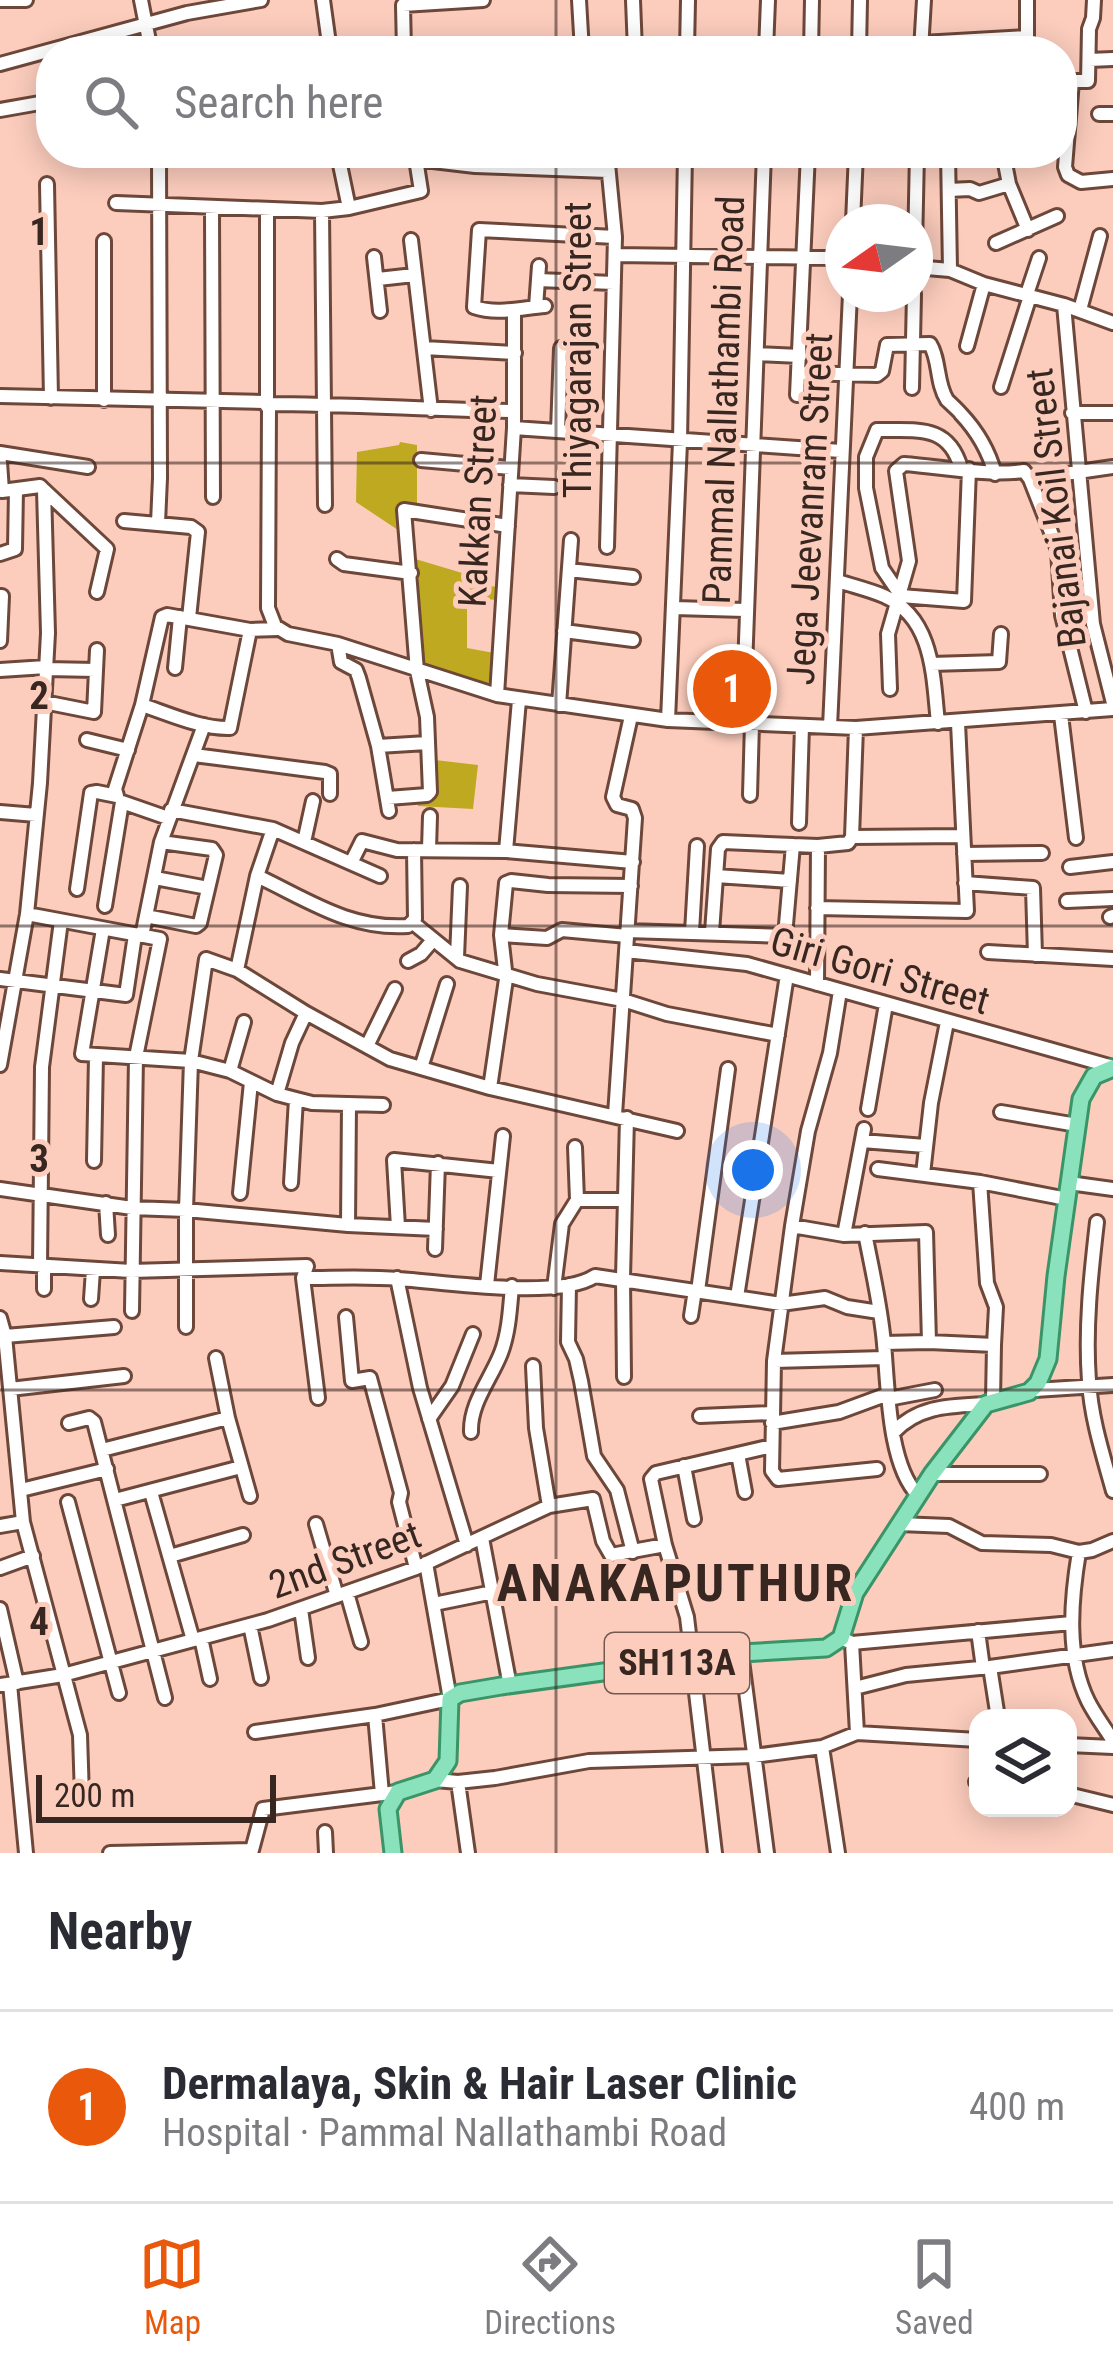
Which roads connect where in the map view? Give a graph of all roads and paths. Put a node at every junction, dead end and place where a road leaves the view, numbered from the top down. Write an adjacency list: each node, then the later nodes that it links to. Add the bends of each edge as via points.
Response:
1 (0, 0): 2 (street)
2 (26, 0)
3 (141, 0): 18 (street)
4 (261, 0): 18 (street)
5 (323, 0): 21 (street)
6 (467, 0): 7 (street); 17 (street)
7 (483, 0)
8 (579, 0): 23 (street)
9 (633, 0): 24 (street)
10 (688, 0): 25 (street)
11 (768, 0): 26 (street)
12 (812, 0): 27 (street)
13 (860, 0): 28 (street)
14 (924, 0): 29 (street)
15 (1027, 0): 30 (street)
16 (1094, 0): 33 (street)
17 (410, 2): 22 (street, via 401,10)
18 (146, 24): 19 (street); 20 (street)
19 (102, 36)
20 (149, 36)
21 (328, 36)
22 (403, 36)
23 (581, 36)
24 (634, 36)
25 (687, 36)
26 (767, 36)
27 (811, 36)
28 (859, 36)
29 (922, 36)
30 (1027, 36)
31 (36, 54): 34 (street)
32 (1113, 59): 33 (street)
33 (1089, 60): 35 (street, via 1088,81)
34 (0, 64)
35 (1077, 80)
36 (36, 104): 37 (street)
37 (0, 110)
38 (159, 168): 58 (street)
39 (341, 168): 60 (street)
40 (418, 168): 60 (street, via 422,191)
41 (572, 168): 50 (street)
42 (685, 168): 71 (street)
43 (764, 168): 72 (street, Pammal Nallathambi Road)
44 (807, 168): 74 (street)
45 (855, 168): 56 (street)
46 (917, 168): 57 (street)
47 (948, 168): 54 (street)
48 (1006, 168): 53 (street)
49 (1065, 168): 51 (street, via 1081,182)
50 (608, 171): 66 (street, Thiyagarajan Street)
51 (1113, 179)
52 (47, 184): 104 (street)
53 (1009, 184): 54 (street); 64 (street)
54 (949, 190): 78 (street)
55 (116, 203): 58 (street)
56 (854, 204)
57 (916, 204)
58 (158, 207): 59 (street); 106 (street)
59 (212, 208): 61 (street); 107 (street)
60 (350, 208): 62 (street)
61 (267, 209): 62 (street); 108 (street)
62 (322, 211): 109 (street)
63 (1057, 216): 64 (street)
64 (1028, 230): 69 (street)
65 (1100, 236): 85 (street)
66 (615, 237): 70 (street, Thiyagarajan Street); 87 (street, via 479,230 475,307)
67 (411, 240): 79 (street)
68 (104, 241): 105 (street)
69 (996, 243)
70 (615, 255): 71 (street); 81 (street, Thiyagarajan Street)
71 (683, 255): 72 (street); 117 (street)
72 (761, 255): 74 (street); 96 (street, Pammal Nallathambi Road)
73 (374, 256): 80 (street)
74 (804, 256): 75 (street); 97 (street)
75 (825, 257)
76 (1039, 258): 83 (street)
77 (933, 269): 78 (street)
78 (950, 270): 82 (street)
79 (414, 275): 80 (street); 94 (street)
80 (377, 279): 86 (street)
81 (614, 283): 87 (street, via 538,273 541,307); 116 (street, Thiyagarajan Street)
82 (984, 284): 83 (street); 92 (street)
83 (1028, 295): 84 (street); 100 (street)
84 (1064, 305): 85 (street); 112 (street, Bajanai Koil Street)
85 (1080, 310): 90 (street)
86 (380, 311)
87 (514, 311): 95 (street, Kakkan Street)
88 (849, 312): 99 (street, Jega Jeevanram Street)
89 (914, 312): 91 (street)
90 (1113, 323)
91 (913, 344): 99 (street, via 887,345 880,374); 101 (street); 129 (street, via 933,345 947,400 987,450)
92 (967, 346)
93 (561, 347): 115 (street)
94 (424, 348): 95 (street); 110 (street)
95 (515, 352): 111 (street, Kakkan Street)
96 (757, 354): 97 (street); 118 (street, Pammal Nallathambi Road)
97 (800, 356): 98 (street)
98 (799, 373): 99 (street); 102 (street)
99 (845, 375): 119 (street, Jega Jeevanram Street)
100 (1001, 387)
101 (912, 388)
102 (797, 395)
103 (0, 396): 104 (street)
104 (51, 398): 105 (street)
105 (104, 400): 106 (street)
106 (159, 400): 107 (street); 138 (street)
107 (212, 400): 108 (street); 135 (street)
108 (267, 404): 109 (street); 154 (street, via 268,608)
109 (324, 404): 110 (street); 136 (street)
110 (431, 410): 111 (street)
111 (514, 411): 114 (street, Kakkan Street)
112 (1072, 413): 113 (street); 128 (street, Bajanai Koil Street)
113 (1113, 413)
114 (514, 428): 115 (street); 126 (street, Kakkan Street)
115 (558, 431): 116 (street)
116 (610, 435): 117 (street); 141 (street, Thiyagarajan Street)
117 (680, 442): 118 (street); 151 (street)
118 (752, 446): 119 (street); 152 (street, Pammal Nallathambi Road)
119 (842, 451): 147 (street, Jega Jeevanram Street)
120 (0, 452): 121 (street)
121 (42, 458): 124 (street); 133 (street)
122 (421, 460): 126 (street)
123 (0, 462): 134 (street)
124 (88, 467)
125 (1113, 467): 128 (street)
126 (512, 468): 131 (street, Kakkan Street)
127 (965, 469): 129 (street); 150 (street, via 964,601); 150 (street, via 904,464 896,471 909,561); 150 (street, via 945,437 929,431 878,430 871,441 871,514 882,568)
128 (1077, 471): 130 (street); 168 (street, Bajanai Koil Street, via 1093,624)
129 (995, 474): 130 (street, via 1024,471)
130 (1030, 479): 169 (street, via 1058,550 1062,615)
131 (511, 484): 132 (street); 139 (street, Kakkan Street)
132 (554, 487)
133 (42, 488): 134 (street); 148 (street, via 107,549); 163 (street)
134 (6, 491): 142 (street, via 16,545)
135 (213, 496)
136 (326, 505)
137 (124, 520): 138 (street)
138 (158, 523): 153 (street, via 198,532)
139 (508, 526): 145 (street, via 404,510); 171 (street, Kakkan Street)
140 (571, 540): 144 (street)
141 (607, 547)
142 (6, 553)
143 (337, 559): 145 (street)
144 (568, 570): 146 (street); 156 (street)
145 (411, 573): 167 (street)
146 (633, 577)
147 (838, 581): 150 (street); 186 (street, Jega Jeevanram Street)
148 (97, 592)
149 (1, 596): 159 (street)
150 (899, 600): 162 (street, via 924,633); 170 (street, via 889,634)
151 (674, 608): 152 (street); 180 (street)
152 (745, 610): 182 (street, Pammal Nallathambi Road)
153 (184, 618): 155 (street); 164 (street); 174 (street, via 162,617)
154 (278, 629): 155 (street); 160 (street)
155 (250, 630): 184 (street, via 230,728)
156 (564, 631): 158 (street); 175 (street)
157 (1000, 634): 162 (street, via 999,662)
158 (633, 640)
159 (0, 641)
160 (338, 644): 167 (street); 190 (street, via 341,662 356,670)
161 (97, 650): 166 (street)
162 (931, 664): 183 (street)
163 (46, 668): 165 (street); 166 (street); 173 (street)
164 (175, 668)
165 (0, 670)
166 (96, 670): 173 (street, via 94,712)
167 (417, 670): 171 (street); 189 (street)
168 (1107, 677): 169 (street); 176 (street, Bajanai Koil Street)
169 (1079, 683): 177 (street)
170 (890, 689)
171 (497, 695): 172 (street)
172 (519, 700): 175 (street); 212 (street)
173 (44, 702): 198 (street)
174 (142, 705): 184 (street); 191 (street)
175 (559, 706): 179 (street)
176 (1113, 706): 177 (street)
177 (1086, 712): 178 (street)
178 (1061, 715): 181 (street); 204 (street)
179 (631, 716): 180 (street); 215 (street, via 613,797 632,809)
180 (668, 720): 182 (street)
181 (958, 722): 183 (street); 202 (street)
182 (747, 723): 185 (street); 194 (street, Pammal Nallathambi Road)
183 (938, 723): 187 (street)
184 (204, 725): 192 (street)
185 (802, 726): 186 (street); 200 (street)
186 (830, 727): 187 (street)
187 (856, 728): 203 (street)
188 (87, 740): 191 (street)
189 (428, 743): 190 (street); 190 (street, via 429,794 388,805)
190 (378, 746)
191 (128, 750): 228 (street, via 117,796 91,793)
192 (194, 754): 193 (street, via 325,772); 197 (street)
193 (330, 794)
194 (750, 795)
195 (313, 801): 206 (street)
196 (0, 812): 198 (street)
197 (170, 814): 201 (street); 205 (street); 231 (street, via 122,802)
198 (36, 815): 233 (street)
199 (430, 817): 210 (street)
200 (799, 823)
201 (273, 829): 206 (street); 219 (street)
202 (963, 836): 203 (street); 214 (street)
203 (852, 837): 209 (street)
204 (1076, 838)
205 (161, 842): 222 (street); 227 (street, via 215,851)
206 (304, 842): 217 (street)
207 (793, 845): 209 (street); 221 (street, via 723,842); 223 (street)
208 (697, 846): 238 (street)
209 (818, 846): 232 (street)
210 (429, 849): 211 (street); 212 (street)
211 (414, 850): 217 (street, via 362,841); 236 (street)
212 (506, 851): 215 (street)
213 (1042, 853): 214 (street)
214 (964, 854): 224 (street)
215 (633, 862): 226 (street)
216 (1113, 862): 218 (street)
217 (351, 863): 220 (street)
218 (1070, 867)
219 (257, 876): 236 (street, via 355,923); 249 (street)
220 (380, 876)
221 (716, 876): 223 (street); 239 (street)
222 (155, 878): 227 (street); 234 (street)
223 (790, 881): 239 (street, via 785,936)
224 (965, 884): 232 (street, via 967,911); 245 (street, via 1033,888)
225 (460, 886): 246 (street)
226 (631, 886): 240 (street, via 508,881); 243 (street)
227 (208, 888): 234 (street, via 196,926)
228 (77, 889)
229 (1113, 899): 230 (street)
230 (1067, 902)
231 (105, 905)
232 (817, 908): 255 (street)
233 (27, 914): 235 (street); 253 (street)
234 (146, 916): 241 (street)
235 (61, 921): 237 (street); 256 (street)
236 (412, 922): 242 (street)
237 (103, 929): 241 (street); 258 (street)
238 (692, 932): 239 (street); 243 (street)
239 (712, 932)
240 (501, 935): 243 (street, via 547,938 562,930); 250 (street)
241 (138, 936): 258 (street, via 126,995); 269 (street, via 160,939)
242 (433, 940): 246 (street); 248 (street)
243 (627, 940): 251 (street, Giri Gori Street); 260 (street)
244 (988, 952): 245 (street)
245 (1035, 956): 247 (street)
246 (457, 957): 250 (street)
247 (1113, 959)
248 (408, 961)
249 (237, 970): 262 (street); 270 (street, via 206,959)
250 (505, 972): 260 (street); 276 (street)
251 (787, 975): 255 (street, Giri Gori Street); 265 (street)
252 (0, 979): 253 (street)
253 (16, 979): 256 (street); 267 (street)
254 (447, 984): 271 (street)
255 (817, 984): 259 (street, Giri Gori Street)
256 (52, 985): 258 (street); 300 (street)
257 (395, 989): 266 (street)
258 (93, 990): 268 (street)
259 (840, 991): 261 (street, Giri Gori Street); 308 (street)
260 (623, 1000): 265 (street); 283 (street)
261 (886, 1004): 264 (street, Giri Gori Street); 281 (street)
262 (306, 1013): 266 (street); 277 (street)
263 (244, 1022): 274 (street)
264 (947, 1022): 272 (street, Giri Gori Street); 287 (street)
265 (778, 1035): 329 (street)
266 (367, 1046): 271 (street)
267 (1, 1055)
268 (89, 1055): 269 (street); 289 (street)
269 (136, 1058): 270 (street); 304 (street)
270 (190, 1061): 274 (street); 305 (street)
271 (421, 1068): 276 (street)
272 (1113, 1068): 284 (main road, via 1094,1076)
273 (728, 1069): 328 (street)
274 (230, 1070): 275 (street)
275 (251, 1082): 277 (street); 299 (street)
276 (490, 1088): 283 (street)
277 (277, 1094): 278 (street)
278 (296, 1100): 279 (street); 295 (street)
279 (349, 1104): 280 (street); 307 (street)
280 (383, 1105)
281 (868, 1109)
282 (1001, 1112): 284 (street)
283 (621, 1117): 285 (street); 301 (street)
284 (1077, 1125): 298 (main road)
285 (677, 1131)
286 (503, 1136): 292 (street)
287 (925, 1146): 293 (street); 313 (street, via 863,1135)
288 (575, 1147): 302 (street)
289 (94, 1161)
290 (438, 1163): 292 (street); 309 (street, via 394,1160); 310 (street)
291 (878, 1169): 293 (street)
292 (499, 1171): 323 (street)
293 (923, 1174): 294 (street)
294 (980, 1181): 298 (street); 342 (street)
295 (291, 1183)
296 (1113, 1189): 298 (street)
297 (0, 1190): 300 (street)
298 (1068, 1191): 354 (main road, via 1048,1359)
299 (240, 1192)
300 (40, 1193): 303 (street); 316 (street)
301 (624, 1200): 302 (street); 322 (street)
302 (577, 1201): 327 (street, via 562,1224)
303 (106, 1204): 304 (street); 312 (street)
304 (132, 1208): 305 (street); 319 (street)
305 (186, 1210): 307 (street); 317 (street)
306 (1097, 1222): 350 (street)
307 (348, 1225): 309 (street)
308 (792, 1226): 313 (street); 331 (street)
309 (398, 1227): 310 (street)
310 (436, 1228): 314 (street)
311 (866, 1233): 313 (street); 333 (street); 341 (street, via 926,1232)
312 (108, 1234)
313 (844, 1235)
314 (435, 1249)
315 (0, 1263): 316 (street)
316 (42, 1266): 318 (street); 326 (street)
317 (186, 1269): 319 (street); 320 (street); 338 (street)
318 (93, 1270): 319 (street); 330 (street)
319 (131, 1271): 332 (street)
320 (305, 1272): 321 (street); 356 (street)
321 (397, 1278): 323 (street); 361 (street)
322 (623, 1278): 325 (street); 328 (street); 349 (street)
323 (487, 1286): 324 (street)
324 (512, 1286): 327 (street); 363 (street, via 506,1337)
325 (569, 1286): 327 (street); 395 (street, via 568,1342 593,1456 617,1490)
326 (44, 1288)
327 (554, 1288)
328 (696, 1290): 329 (street); 334 (street)
329 (737, 1297): 331 (street)
330 (91, 1299)
331 (781, 1304): 333 (street, via 825,1298); 345 (street)
332 (132, 1311)
333 (879, 1312): 343 (street)
334 (691, 1316)
335 (346, 1317): 399 (street, via 352,1382 370,1378)
336 (0, 1318): 340 (street)
337 (114, 1327): 340 (street)
338 (186, 1327)
339 (472, 1334): 361 (street)
340 (5, 1336): 346 (street)
341 (929, 1342): 342 (street); 343 (street)
342 (994, 1345): 357 (street)
343 (884, 1351): 345 (street); 355 (street)
344 (216, 1358): 359 (street)
345 (774, 1361): 360 (street)
346 (4, 1365): 352 (street)
347 (532, 1366): 384 (street)
348 (124, 1376): 352 (street)
349 (624, 1377)
350 (1089, 1385): 351 (street); 354 (street); 377 (street)
351 (1113, 1385)
352 (10, 1389): 368 (street)
353 (935, 1390): 355 (street)
354 (1035, 1390): 357 (main road)
355 (888, 1397): 360 (street, via 839,1412); 364 (street)
356 (317, 1398)
357 (989, 1402): 364 (street, via 925,1411); 374 (main road)
358 (700, 1416): 360 (street)
359 (228, 1418): 366 (street); 371 (street)
360 (772, 1418): 365 (street)
361 (429, 1419): 393 (street)
362 (69, 1423): 366 (street, via 92,1419)
363 (471, 1432)
364 (894, 1432): 380 (street, via 900,1466)
365 (772, 1446): 367 (street); 373 (street, via 778,1479)
366 (102, 1450): 372 (street)
367 (738, 1454): 370 (street); 379 (street)
368 (16, 1455): 369 (street); 376 (street)
369 (0, 1456)
370 (683, 1466): 385 (street); 394 (street, via 652,1475)
371 (241, 1467): 378 (street); 381 (street)
372 (107, 1469): 376 (street); 382 (street)
373 (877, 1469)
374 (932, 1474): 375 (street); 380 (main road)
375 (1040, 1474)
376 (22, 1490): 386 (street)
377 (1113, 1491)
378 (152, 1492): 382 (street); 398 (street)
379 (745, 1492)
380 (918, 1495): 388 (main road)
381 (250, 1496)
382 (115, 1500): 413 (street)
383 (68, 1502): 418 (street)
384 (549, 1506): 391 (street, 2nd Street); 395 (street, via 592,1498 609,1553)
385 (694, 1519)
386 (22, 1522): 389 (street); 397 (street)
387 (316, 1524): 402 (street)
388 (899, 1524): 396 (street); 410 (main road, via 855,1593)
389 (0, 1526)
390 (243, 1535): 398 (street)
391 (482, 1538): 393 (street, 2nd Street); 401 (street)
392 (1113, 1540): 396 (street)
393 (467, 1545): 399 (street, 2nd Street)
394 (664, 1545): 395 (street); 417 (street)
395 (633, 1552)
396 (1078, 1552): 406 (street)
397 (34, 1556): 400 (street); 420 (street)
398 (170, 1556): 409 (street)
399 (421, 1566): 402 (street, 2nd Street); 403 (street)
400 (0, 1568)
401 (493, 1592): 403 (street); 424 (street)
402 (342, 1594): 404 (street, 2nd Street); 411 (street)
403 (434, 1604): 428 (street)
404 (301, 1609): 407 (street, 2nd Street); 416 (street)
405 (0, 1610): 423 (street)
406 (1072, 1623): 408 (street); 415 (street)
407 (250, 1625): 409 (street, 2nd Street); 421 (street)
408 (978, 1631): 410 (street); 419 (street)
409 (197, 1639): 413 (street, 2nd Street); 422 (street)
410 (846, 1640): 414 (main road, SH113A); 425 (street)
411 (361, 1642)
412 (1113, 1650): 415 (street)
413 (152, 1651): 418 (street, 2nd Street); 427 (street)
414 (741, 1653): 417 (main road, SH113A); 437 (street)
415 (1075, 1654): 419 (street); 435 (street, via 1086,1698)
416 (308, 1658)
417 (694, 1660): 424 (main road, SH113A); 438 (street)
418 (109, 1664): 420 (street, 2nd Street); 426 (street)
419 (986, 1668): 425 (street); 429 (street)
420 (63, 1675): 423 (street, 2nd Street); 442 (street, via 80,1735)
421 (261, 1678)
422 (210, 1679)
423 (9, 1684): 448 (street)
424 (510, 1686): 428 (main road, SH113A)
425 (855, 1688): 432 (street)
426 (119, 1693)
427 (165, 1698)
428 (450, 1699): 430 (street); 439 (main road, via 448,1761)
429 (996, 1709)
430 (375, 1715): 431 (street); 441 (street)
431 (256, 1732)
432 (856, 1733): 433 (street); 436 (street)
433 (969, 1739)
434 (1077, 1744): 435 (street)
435 (1113, 1744)
436 (822, 1748): 437 (street); 455 (street)
437 (754, 1756): 438 (street); 454 (street)
438 (705, 1758): 440 (street, via 589,1761); 453 (street)
439 (435, 1780): 440 (street); 441 (main road)
440 (458, 1782): 452 (street)
441 (390, 1793): 447 (street, via 262,1809); 451 (main road)
442 (82, 1796)
443 (1077, 1796): 444 (street)
444 (1113, 1805)
445 (325, 1832): 450 (street)
446 (167, 1852): 447 (street); 449 (street)
447 (252, 1852)
448 (26, 1853)
449 (110, 1853)
450 (326, 1853)
451 (393, 1853)
452 (468, 1853)
453 (715, 1853)
454 (767, 1853)
455 (838, 1853)

